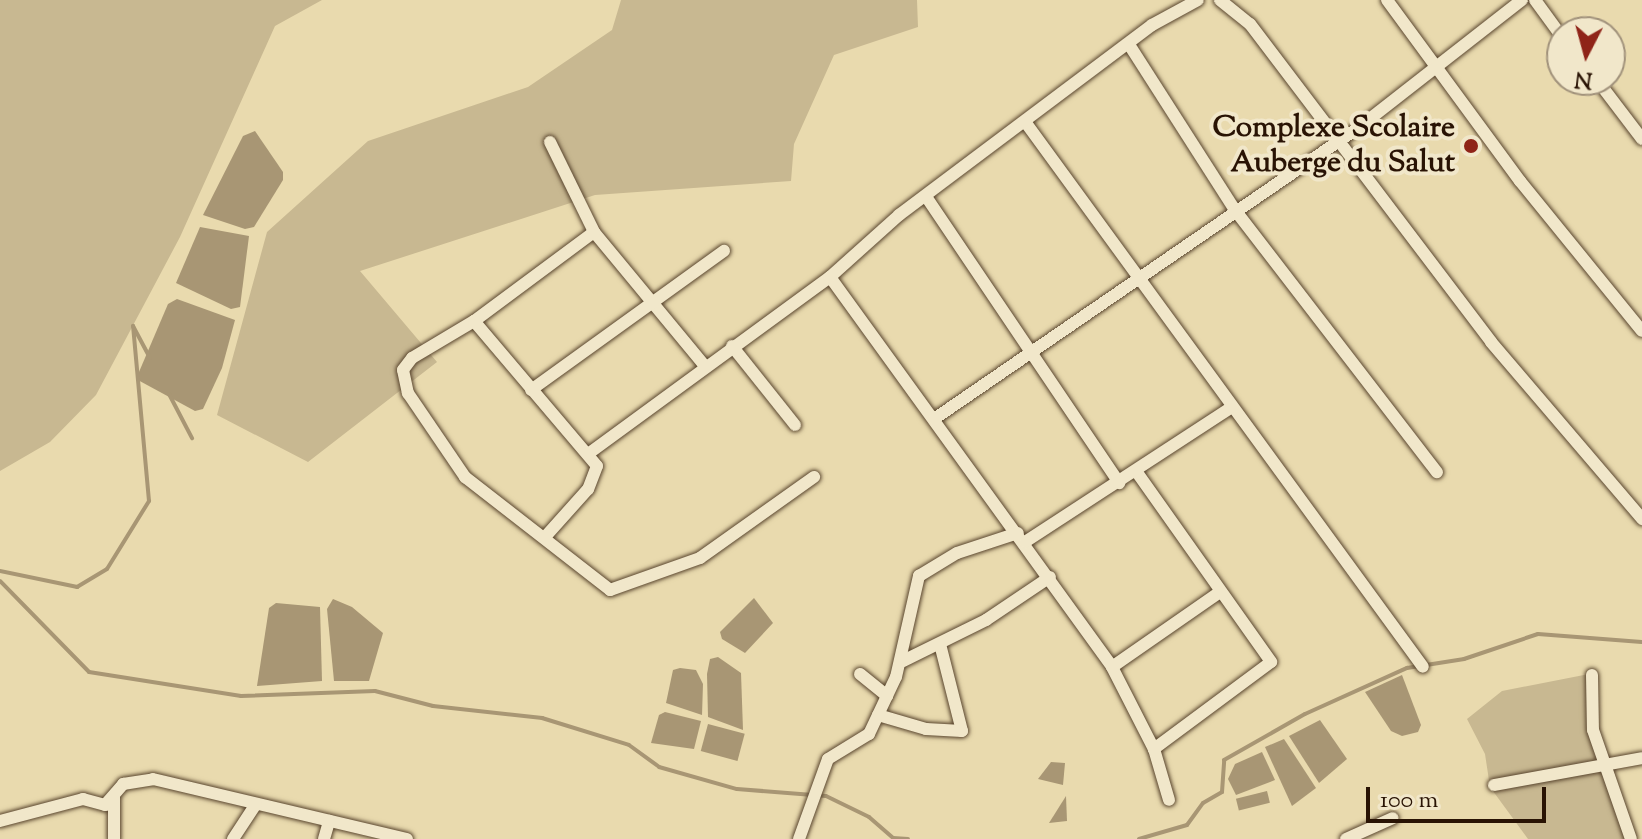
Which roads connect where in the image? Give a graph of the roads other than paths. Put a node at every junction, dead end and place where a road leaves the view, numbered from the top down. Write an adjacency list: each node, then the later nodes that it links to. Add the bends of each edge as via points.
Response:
1 (1198, 0): 5 (street, via 1152,25)
2 (1220, 0): 10 (street, via 1250,24)
3 (1387, 0): 6 (street)
4 (1522, 0): 6 (street)
5 (1130, 46): 8 (street); 13 (street)
6 (1438, 68): 10 (street); 20 (street, via 1520,181)
7 (1609, 96): 9 (street)
8 (1026, 123): 12 (street); 17 (street)
9 (1642, 139)
10 (1339, 141): 13 (street); 33 (street, via 1491,342)
11 (550, 142): 14 (street)
12 (927, 198): 16 (street, via 899,215); 22 (street)
13 (1235, 210): 17 (street); 30 (street)
14 (594, 232): 18 (street); 19 (street)
15 (724, 251): 18 (street)
16 (830, 277): 21 (street); 26 (street)
17 (1137, 278): 22 (street); 25 (street)
18 (654, 303): 23 (street); 24 (street)
19 (474, 321): 24 (street); 34 (street, via 412,358 402,379 436,429 438,444 465,477)
20 (1642, 331)
21 (732, 346): 23 (street); 27 (street)
22 (1034, 355): 26 (street); 32 (street)
23 (704, 365): 28 (street)
24 (531, 390): 28 (street)
25 (1232, 407): 29 (street); 41 (street)
26 (934, 419): 35 (street)
27 (795, 425)
28 (588, 454): 34 (street, via 597,466 596,476)
29 (1136, 471): 32 (street); 37 (street)
30 (1437, 472)
31 (814, 477): 34 (street, via 700,558 610,590)
32 (1119, 483): 35 (street)
33 (1642, 519)
34 (545, 537)
35 (1022, 538): 36 (street); 39 (street, via 957,553 919,576)
36 (1050, 577): 38 (street); 40 (street)
37 (1220, 592): 40 (street); 46 (street, via 1271,664)
38 (940, 644): 39 (street); 45 (street, via 962,731 926,729)
39 (903, 661): 44 (street)
40 (1112, 667): 46 (street)
41 (1423, 667)
42 (860, 674): 44 (street)
43 (1592, 675): 48 (street, via 1593,730)
44 (887, 696): 45 (street)
45 (878, 715): 61 (street, via 861,743 828,759)
46 (1154, 749): 51 (street)
47 (1642, 758): 48 (street)
48 (1606, 767): 49 (street, via 1580,767 1564,775); 56 (street)
49 (1494, 785)
50 (114, 796): 52 (street, via 123,784 153,779); 54 (street, via 105,805 83,799); 57 (street)
51 (1169, 800)
52 (256, 804): 55 (street); 58 (street)
53 (1393, 818): 62 (street)
54 (0, 821)
55 (329, 821): 59 (street); 60 (street)
56 (1631, 838)
57 (114, 839)
58 (233, 839)
59 (324, 839)
60 (407, 839)
61 (799, 839)
62 (1346, 839)

